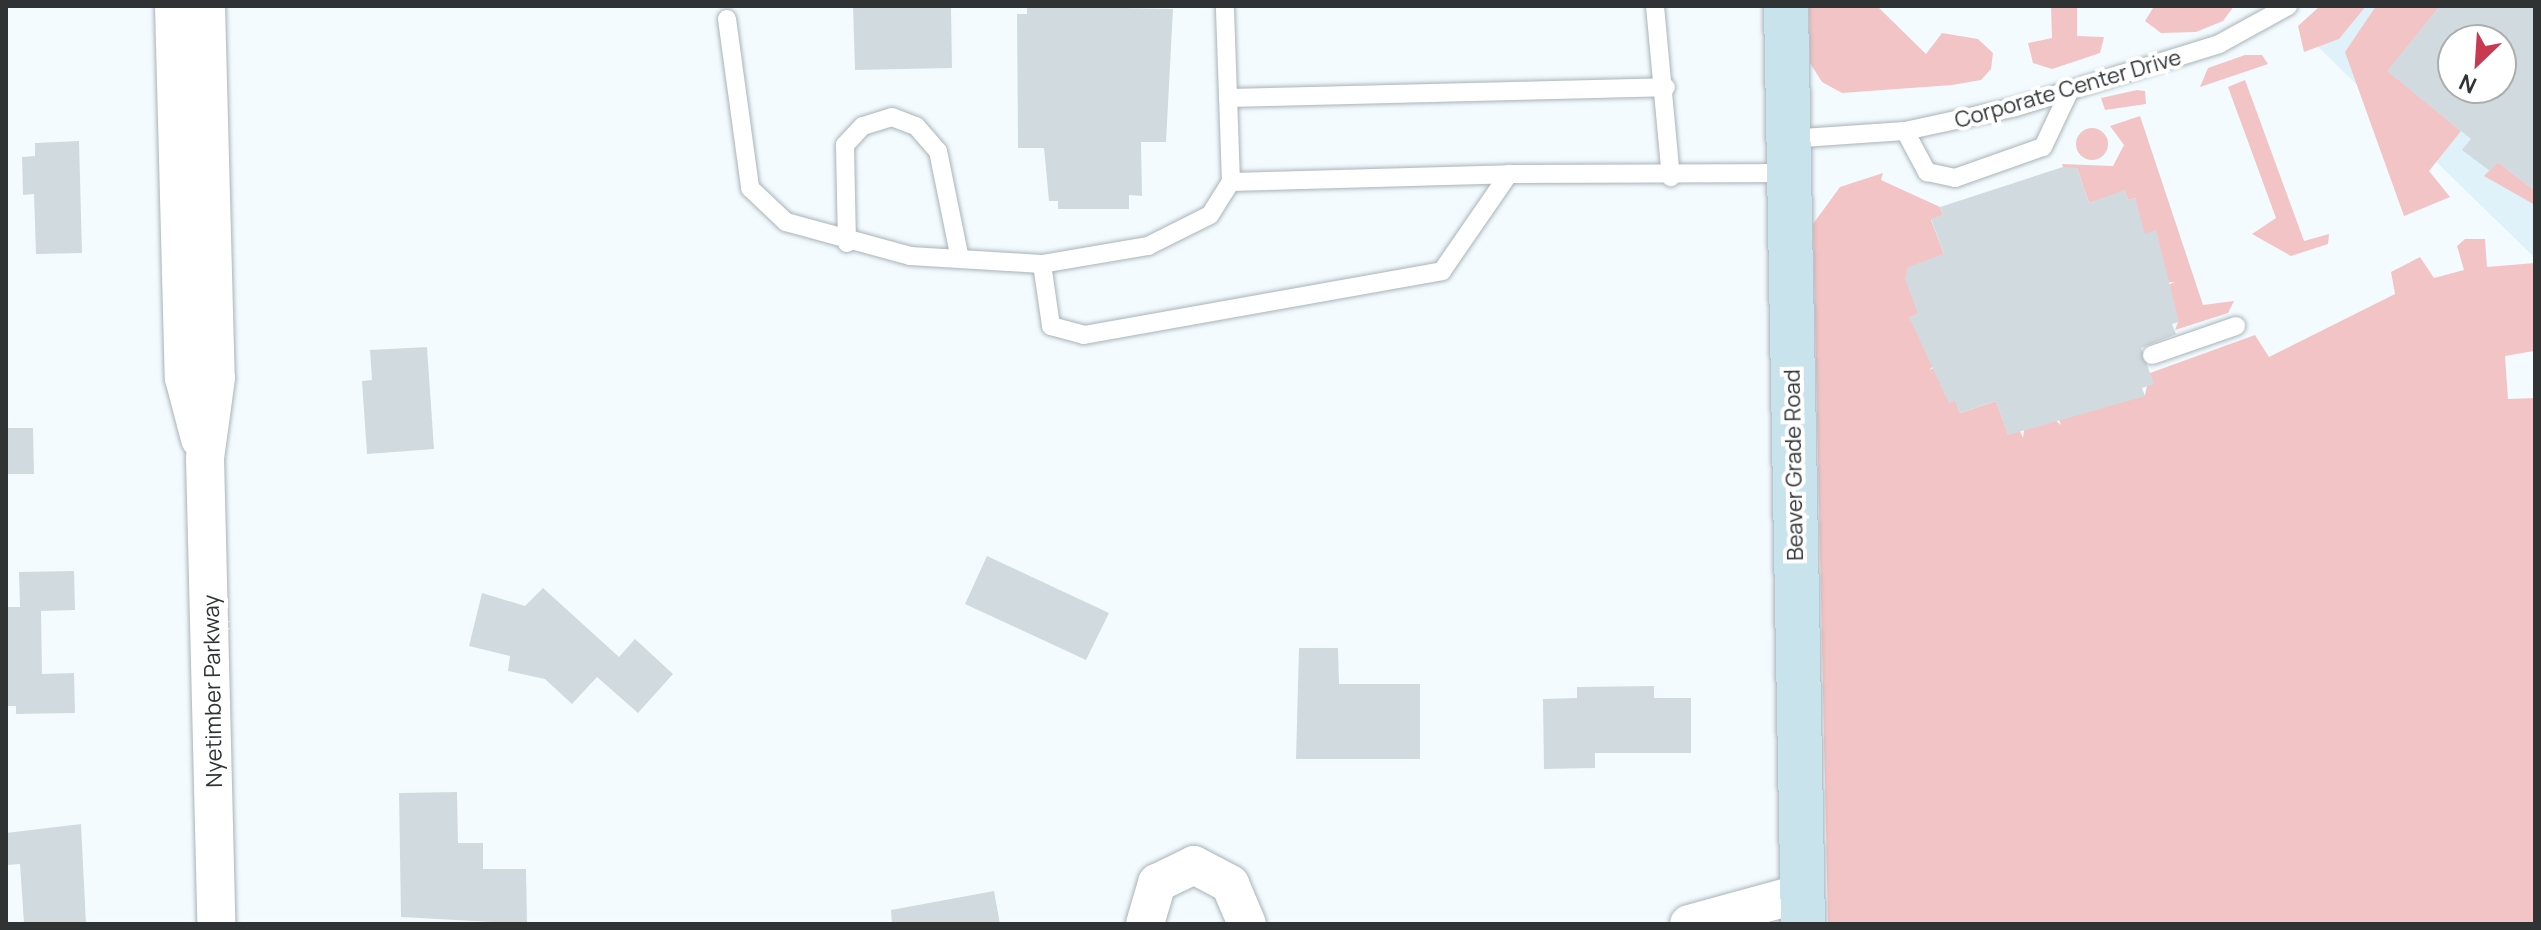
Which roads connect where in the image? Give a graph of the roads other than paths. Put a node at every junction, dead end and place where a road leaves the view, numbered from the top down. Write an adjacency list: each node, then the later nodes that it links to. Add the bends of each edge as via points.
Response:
1 (174, 6): 21 (street, Nyetimber Parkway, via 184,378)
2 (206, 6): 21 (street, Nyetimber Parkway, via 216,378)
3 (1225, 6): 10 (lane)
4 (1655, 6): 8 (lane)
5 (1786, 6): 12 (main road, Beaver Grade Road)
6 (2288, 6): 9 (lane, Corporate Center Drive, via 2219,44)
7 (727, 19): 16 (lane, via 750,188 786,222)
8 (1666, 87): 10 (lane); 14 (lane)
9 (2069, 92): 11 (lane, Corporate Center Drive); 11 (lane, via 2043,147 1955,178 1927,172)
10 (1228, 98): 15 (lane)
11 (1905, 131): 12 (lane, Corporate Center Drive)
12 (1789, 156): 14 (lane, Corporate Center Drive); 22 (main road, Beaver Grade Road)
13 (1509, 174): 14 (lane, Corporate Center Drive); 15 (lane, Corporate Center Drive); 18 (lane, via 1442,271 1084,335 1051,326)
14 (1671, 177)
15 (1231, 182): 18 (lane, via 1210,215 1148,246)
16 (847, 243): 17 (lane); 17 (lane, via 845,145 863,126 892,117 916,126 938,151)
17 (960, 259): 18 (lane)
18 (1042, 264)
19 (2236, 326): 20 (lane)
20 (2152, 355)
21 (205, 458): 23 (street, Nyetimber Parkway)
22 (1802, 908): 26 (street)
23 (216, 924)
24 (1145, 924): 25 (street, via 1157,883 1194,865 1230,884)
25 (1247, 924)
26 (1689, 924)

